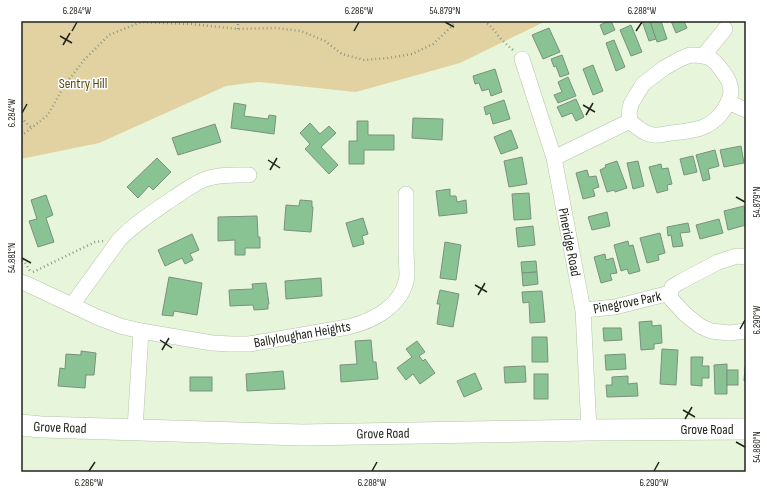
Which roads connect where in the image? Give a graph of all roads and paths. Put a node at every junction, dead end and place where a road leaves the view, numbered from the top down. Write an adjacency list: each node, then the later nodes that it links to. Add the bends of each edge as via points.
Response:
1 (238, 21): 4 (path)
2 (455, 21): 4 (path, via 433,44 412,54 364,60 342,54 325,41 301,31 276,28)
3 (484, 21): 7 (path)
4 (238, 29): 12 (path, via 141,22 109,35 84,60 64,86 48,115)
5 (725, 29): 6 (street)
6 (704, 55): 8 (street, via 712,59 728,78 731,90); 11 (street, via 690,55 680,59 643,84 631,104 628,113)
7 (522, 59): 14 (street, Pineridge Road)
8 (728, 102): 9 (street); 11 (street, via 720,114 702,128 653,136 639,130)
9 (746, 110)
10 (21, 118): 12 (path)
11 (630, 121): 14 (street)
12 (32, 128): 13 (path)
13 (21, 136)
14 (554, 158): 23 (street, Pineridge Road)
15 (249, 175): 17 (street, via 222,175 199,182 156,210)
16 (406, 194): 24 (street, Ballyloughan Heights, via 405,285 395,303 369,320 348,327 249,344 212,343)
17 (119, 240): 20 (path, via 95,242); 22 (street)
18 (21, 256): 20 (path)
19 (746, 257): 21 (street, Pinegrove Park, via 738,256 718,262 680,282 672,287)
20 (26, 280): 22 (street, Ballyloughan Heights)
21 (670, 292): 23 (street, Pinegrove Park, via 615,307); 25 (street, Pinegrove Park, via 672,300 700,326 711,331 729,333)
22 (72, 305): 24 (street, Ballyloughan Heights, via 120,326)
23 (583, 310): 29 (street, Pineridge Road)
24 (141, 331): 28 (street)
25 (746, 331)
26 (21, 425): 28 (street, Grove Road)
27 (746, 429): 29 (street, Grove Road)
28 (135, 430): 29 (street, Grove Road, via 302,434)
29 (589, 430)

